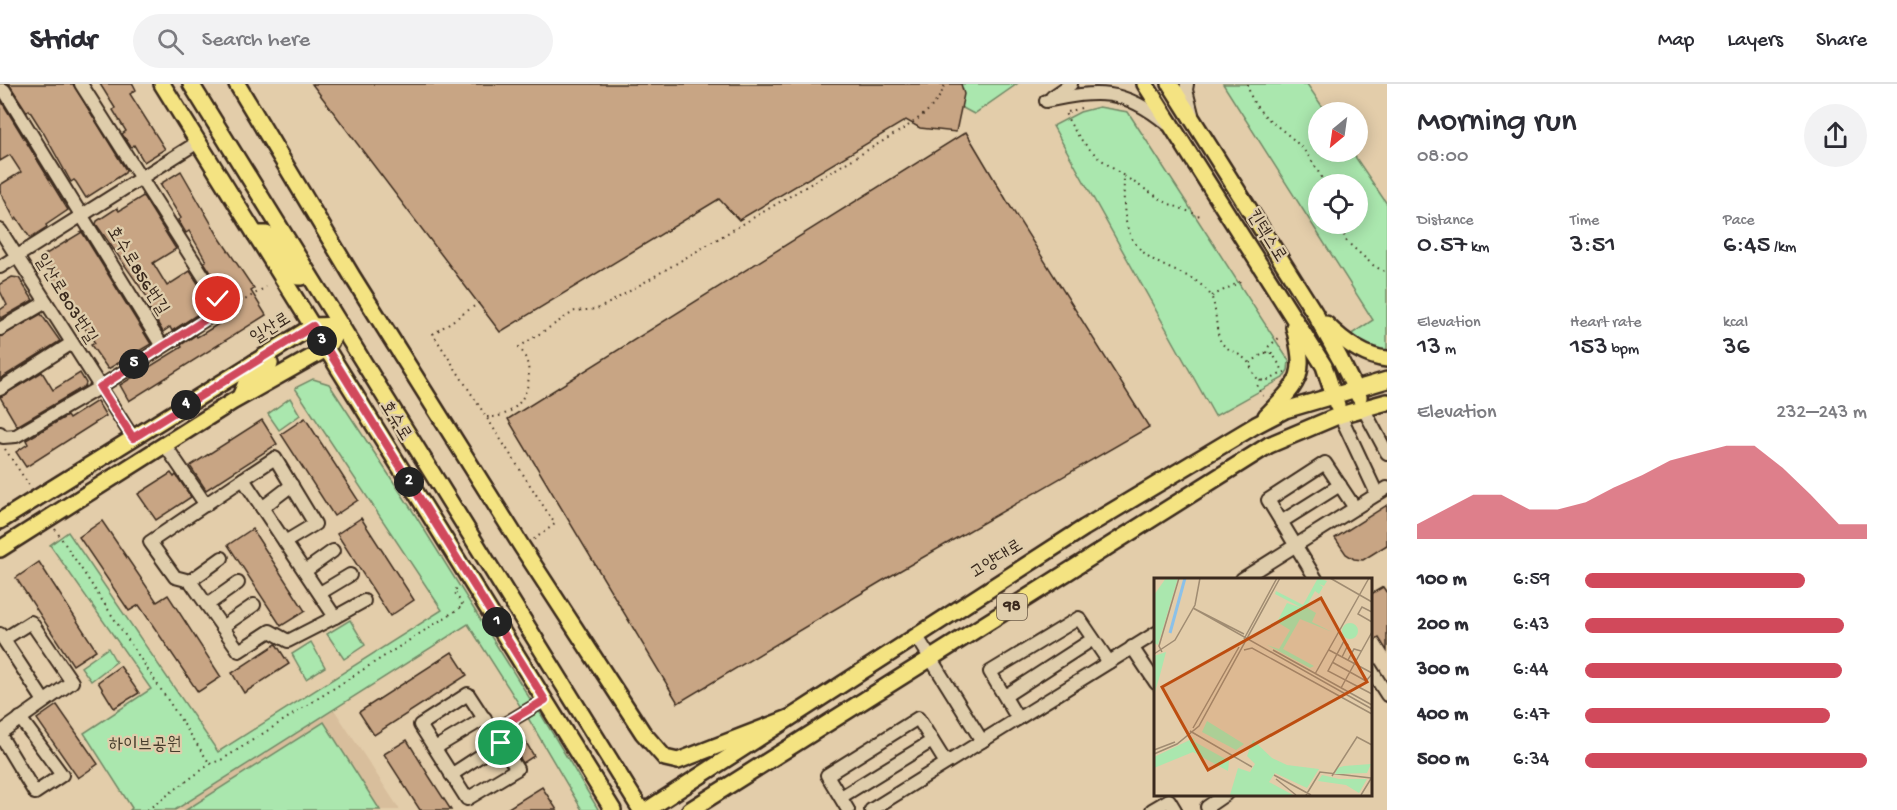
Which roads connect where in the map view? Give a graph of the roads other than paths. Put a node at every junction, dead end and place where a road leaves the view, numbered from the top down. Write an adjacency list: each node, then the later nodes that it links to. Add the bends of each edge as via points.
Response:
1 (81, 84): 17 (street)
2 (162, 84): 16 (main road, 호수로)
3 (191, 84): 13 (main road, 호수로)
4 (200, 84): 13 (main road)
5 (237, 84): 88 (main road, via 352,276 643,733 665,758 678,761)
6 (1059, 84): 12 (street)
7 (1071, 84): 12 (street)
8 (1145, 84): 15 (main road, 킨텍스로)
9 (1170, 84): 14 (main road, 킨텍스로)
10 (1187, 84): 14 (street)
11 (2, 90): 18 (street, 호수로856번길)
12 (1046, 101): 15 (street, via 1102,92 1131,99)
13 (210, 115): 23 (main road, 호수로)
14 (1192, 118): 26 (main road, 킨텍스로)
15 (1179, 135): 25 (main road, 킨텍스로)
16 (198, 142): 17 (street, 호수로856번길); 20 (main road, 호수로)
17 (140, 178): 18 (street, 호수로856번길); 31 (street, via 219,306 217,312)
18 (81, 215): 21 (street, 호수로856번길); 31 (street, 호수로856번길)
19 (0, 230): 21 (street, 일산로803번길)
20 (255, 234): 23 (main road, via 272,237 298,277 304,276); 28 (main road, 호수로)
21 (17, 256): 22 (street, 호수로856번길); 24 (street, 일산로803번길)
22 (0, 267)
23 (304, 267): 27 (main road, 호수로)
24 (46, 302): 29 (street); 30 (street, 일산로803번길)
25 (1291, 312): 39 (main road, 킨텍스로, via 1324,366); 44 (main road, via 1301,369 1290,391)
26 (1314, 312): 33 (main road, via 1359,350); 38 (main road, 킨텍스로)
27 (341, 325): 28 (main road, 일산로); 32 (main road); 104 (main road, 호수로)
28 (313, 326): 32 (main road, 호수로); 34 (main road, 일산로)
29 (0, 329)
30 (72, 343): 36 (street, 일산로803번길); 37 (street)
31 (162, 345): 36 (street)
32 (326, 348): 40 (main road); 86 (main road, 호수로)
33 (1387, 359)
34 (255, 362): 40 (main road, via 267,362 269,367 246,383); 45 (main road, 일산로)
35 (1387, 380): 38 (main road, 고양대로 / 98)
36 (100, 387): 45 (street, 일산로803번길); 46 (street, via 16,436)
37 (0, 389)
38 (1356, 389): 39 (main road, 고양대로 / 98); 42 (main road, 킨텍스로)
39 (1335, 396): 43 (main road, 킨텍스로); 44 (main road, 고양대로 / 98, via 1285,411)
40 (240, 397): 47 (main road)
41 (1387, 402): 42 (main road, 98)
42 (1363, 408): 43 (main road, 98); 48 (street)
43 (1340, 415): 52 (street); 80 (main road, 98, via 1269,445)
44 (1256, 425): 76 (main road, 고양대로 / 98)
45 (133, 438): 56 (main road, 일산로)
46 (2, 439)
47 (165, 445): 53 (street); 60 (main road)
48 (1387, 453)
49 (243, 479): 50 (street, via 275,458); 53 (street); 54 (street)
50 (292, 485): 54 (street); 58 (street, via 315,524)
51 (1340, 485): 55 (street); 57 (street); 57 (street, via 1325,463 1268,500)
52 (1382, 491): 55 (street)
53 (206, 505): 67 (street, via 150,542 175,577)
54 (262, 508): 58 (street)
55 (1355, 508): 59 (street)
56 (0, 521)
57 (1281, 522): 59 (street)
58 (285, 542): 63 (street)
59 (1295, 546): 65 (street); 66 (street)
60 (0, 549)
61 (333, 551): 63 (street)
62 (222, 558): 67 (street)
63 (305, 571): 69 (street)
64 (350, 575): 69 (street)
65 (1244, 578)
66 (1315, 578)
67 (190, 581): 71 (street)
68 (238, 583): 71 (street)
69 (320, 593): 73 (street)
70 (364, 601): 73 (street)
71 (207, 604): 74 (street)
72 (254, 604): 74 (street)
73 (335, 617): 74 (street, via 288,641 270,631 239,651)
74 (222, 627)
75 (1154, 634): 79 (street)
76 (916, 635): 80 (street); 88 (main road, 고양대로 / 98)
77 (2, 636): 87 (street); 87 (street, via 31,622 72,682)
78 (1093, 639): 81 (street); 85 (street); 85 (street, via 1079,618 990,672)
79 (1132, 647): 81 (street); 83 (street)
80 (931, 660): 95 (street); 106 (main road, 98)
81 (1109, 662): 91 (street)
82 (1372, 670): 84 (street)
83 (1154, 680)
84 (1387, 695)
85 (1005, 696): 91 (street)
86 (545, 700): 92 (street); 103 (main road, 호수로)
87 (44, 701): 89 (street)
88 (789, 717): 105 (main road, 고양대로 / 98)
89 (20, 718): 93 (street); 93 (street, via 63,775 35,793)
90 (484, 718): 92 (street); 97 (street); 97 (street, via 468,694 420,725)
91 (1018, 718): 95 (street)
92 (493, 731): 96 (street)
93 (0, 734)
94 (932, 741): 98 (street); 101 (street); 101 (street, via 918,718 827,776)
95 (982, 741): 98 (street)
96 (501, 743): 99 (street); 99 (street, via 517,769 467,799)
97 (435, 748): 99 (street)
98 (946, 763): 108 (street)
99 (451, 775)
100 (1225, 795): 102 (street)
101 (841, 797): 107 (street)
102 (1206, 809)
103 (614, 810)
104 (641, 810)
105 (647, 810)
106 (690, 810)
107 (848, 810)
108 (871, 810)
109 (1152, 810): 110 (street, via 1168,800)
110 (1175, 810)

